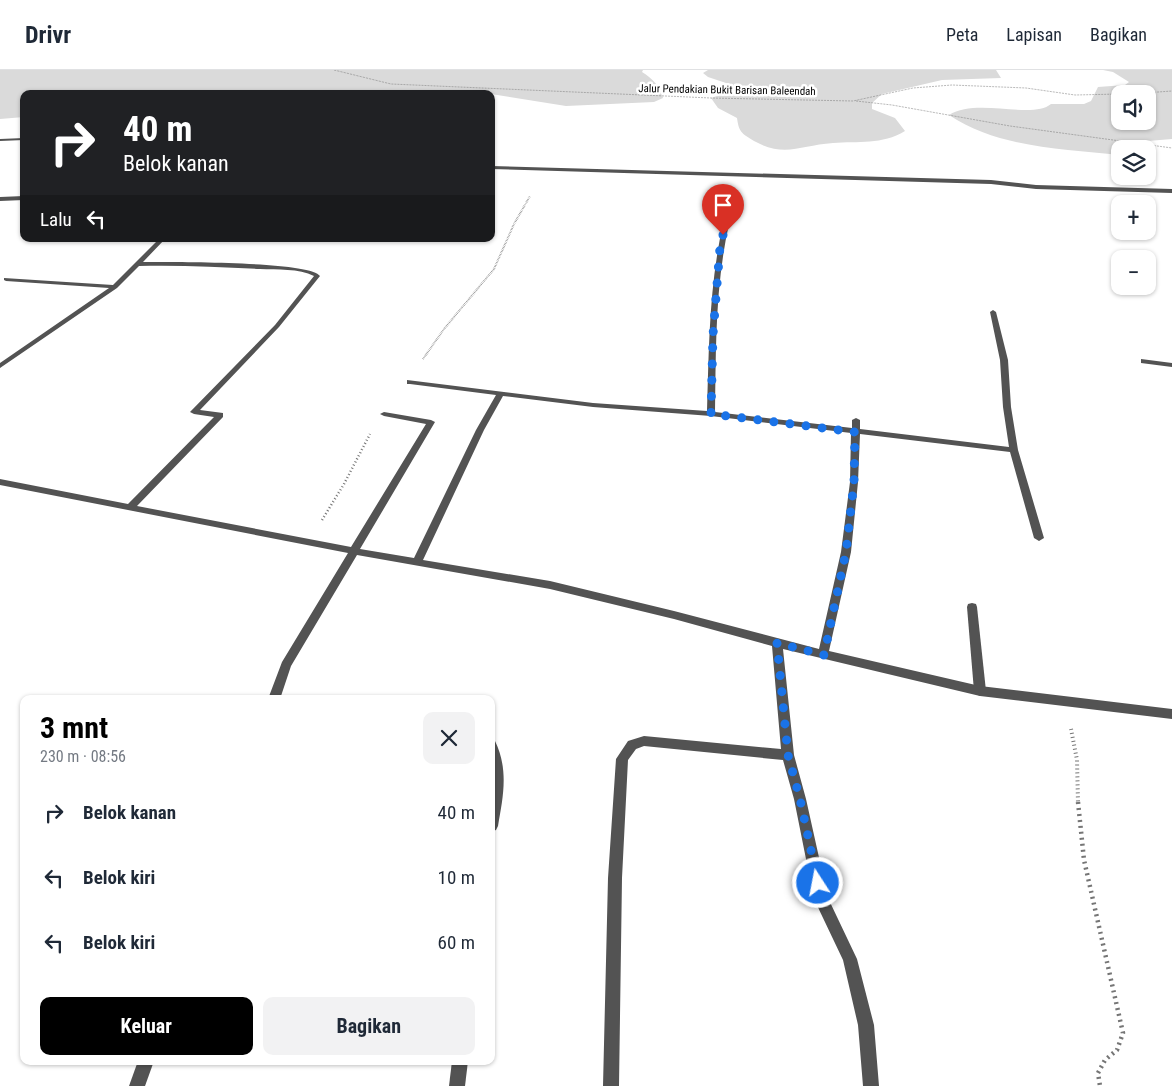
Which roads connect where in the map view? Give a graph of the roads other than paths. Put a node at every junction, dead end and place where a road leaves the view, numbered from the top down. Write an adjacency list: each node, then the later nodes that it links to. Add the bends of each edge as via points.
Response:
1 (0, 140): 2 (street)
2 (20, 140)
3 (495, 167): 4 (street, via 991,182 1036,187)
4 (1172, 191)
5 (20, 198): 6 (street)
6 (0, 199)
7 (726, 224): 19 (street, via 716,290)
8 (159, 242): 9 (street)
9 (139, 264): 11 (street); 24 (street, via 280,268 308,271 317,276 277,326 194,412 220,415)
10 (6, 279): 11 (street)
11 (115, 287): 15 (street)
12 (993, 312): 22 (street, via 1004,360)
13 (1144, 361): 14 (street)
14 (1172, 365)
15 (0, 366)
16 (410, 382): 17 (street)
17 (502, 393): 19 (street, via 593,405); 27 (street, via 480,430)
18 (384, 414): 26 (street, via 432,422)
19 (711, 414): 21 (street)
20 (856, 420): 21 (street)
21 (855, 432): 22 (street); 30 (street, via 854,482 846,552)
22 (1014, 450): 25 (street)
23 (0, 482): 24 (street)
24 (130, 508): 26 (street)
25 (1039, 538)
26 (354, 550): 27 (street); 32 (street, via 286,666)
27 (417, 562): 29 (street, via 550,585)
28 (972, 607): 31 (street)
29 (777, 643): 30 (street); 34 (street)
30 (824, 655): 31 (street)
31 (980, 691): 33 (street)
32 (275, 695)
33 (1172, 714)
34 (788, 755): 41 (street, via 644,741 632,745 622,759 615,878); 42 (street, via 821,899 850,960 866,1025)
35 (495, 756): 36 (street, via 499,768)
36 (495, 805)
37 (145, 1065): 39 (street)
38 (460, 1065): 40 (street)
39 (137, 1086)
40 (457, 1086)
41 (611, 1086)
42 (871, 1086)

